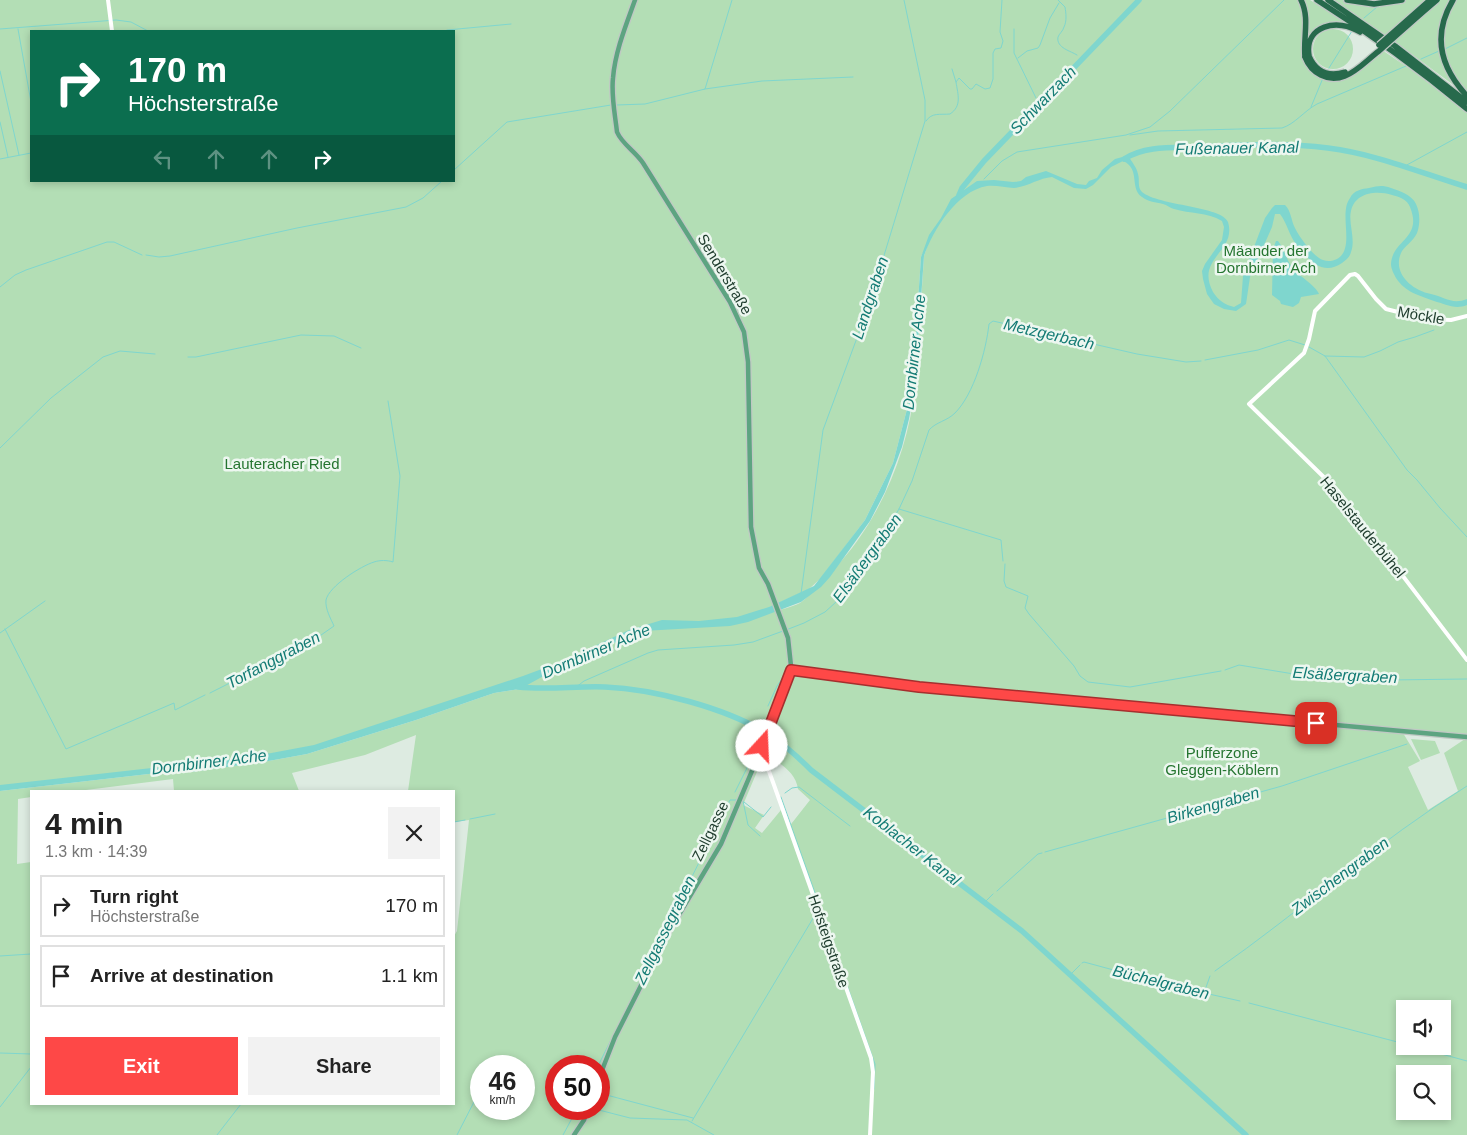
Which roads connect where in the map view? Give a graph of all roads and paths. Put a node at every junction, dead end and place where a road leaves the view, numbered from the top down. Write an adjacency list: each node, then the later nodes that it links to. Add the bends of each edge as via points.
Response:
1 (108, 0): 11 (street)
2 (635, 0): 20 (main road, Senderstraße, via 613,76 617,132 643,163 730,302 744,332 748,362 751,527 759,568 786,633)
3 (1301, 0): 13 (highway, via 1306,18 1304,48)
4 (1317, 0): 12 (highway)
5 (1328, 0): 15 (highway, via 1395,46)
6 (1347, 0): 7 (highway, via 1374,4)
7 (1402, 0)
8 (1430, 0): 13 (highway, bridge, via 1360,62 1344,72 1325,73)
9 (1437, 0): 13 (highway, bridge, via 1364,64 1345,76 1336,79 1321,76 1311,68)
10 (1453, 0): 14 (highway, via 1441,30 1441,48 1451,76)
11 (112, 30)
12 (1392, 51): 13 (highway, via 1357,30 1335,25 1314,34); 16 (highway)
13 (1307, 56)
14 (1467, 96)
15 (1467, 102)
16 (1467, 109)
17 (1467, 316): 18 (street, Möckle, via 1451,320 1426,319 1386,309 1358,276 1350,275 1315,311 1304,353)
18 (1249, 404): 19 (street, Haselstauderbühel, via 1338,491)
19 (1467, 660)
20 (791, 670): 21 (main road, via 919,687); 22 (main road, Zellgasse)
21 (1467, 737)
22 (760, 752): 23 (main road, Zellgasse, via 721,844 665,938); 26 (street, Hofsteigstraße, via 871,1058)
23 (608, 1055)
24 (584, 1120): 25 (main road)
25 (574, 1135)
26 (870, 1135)

